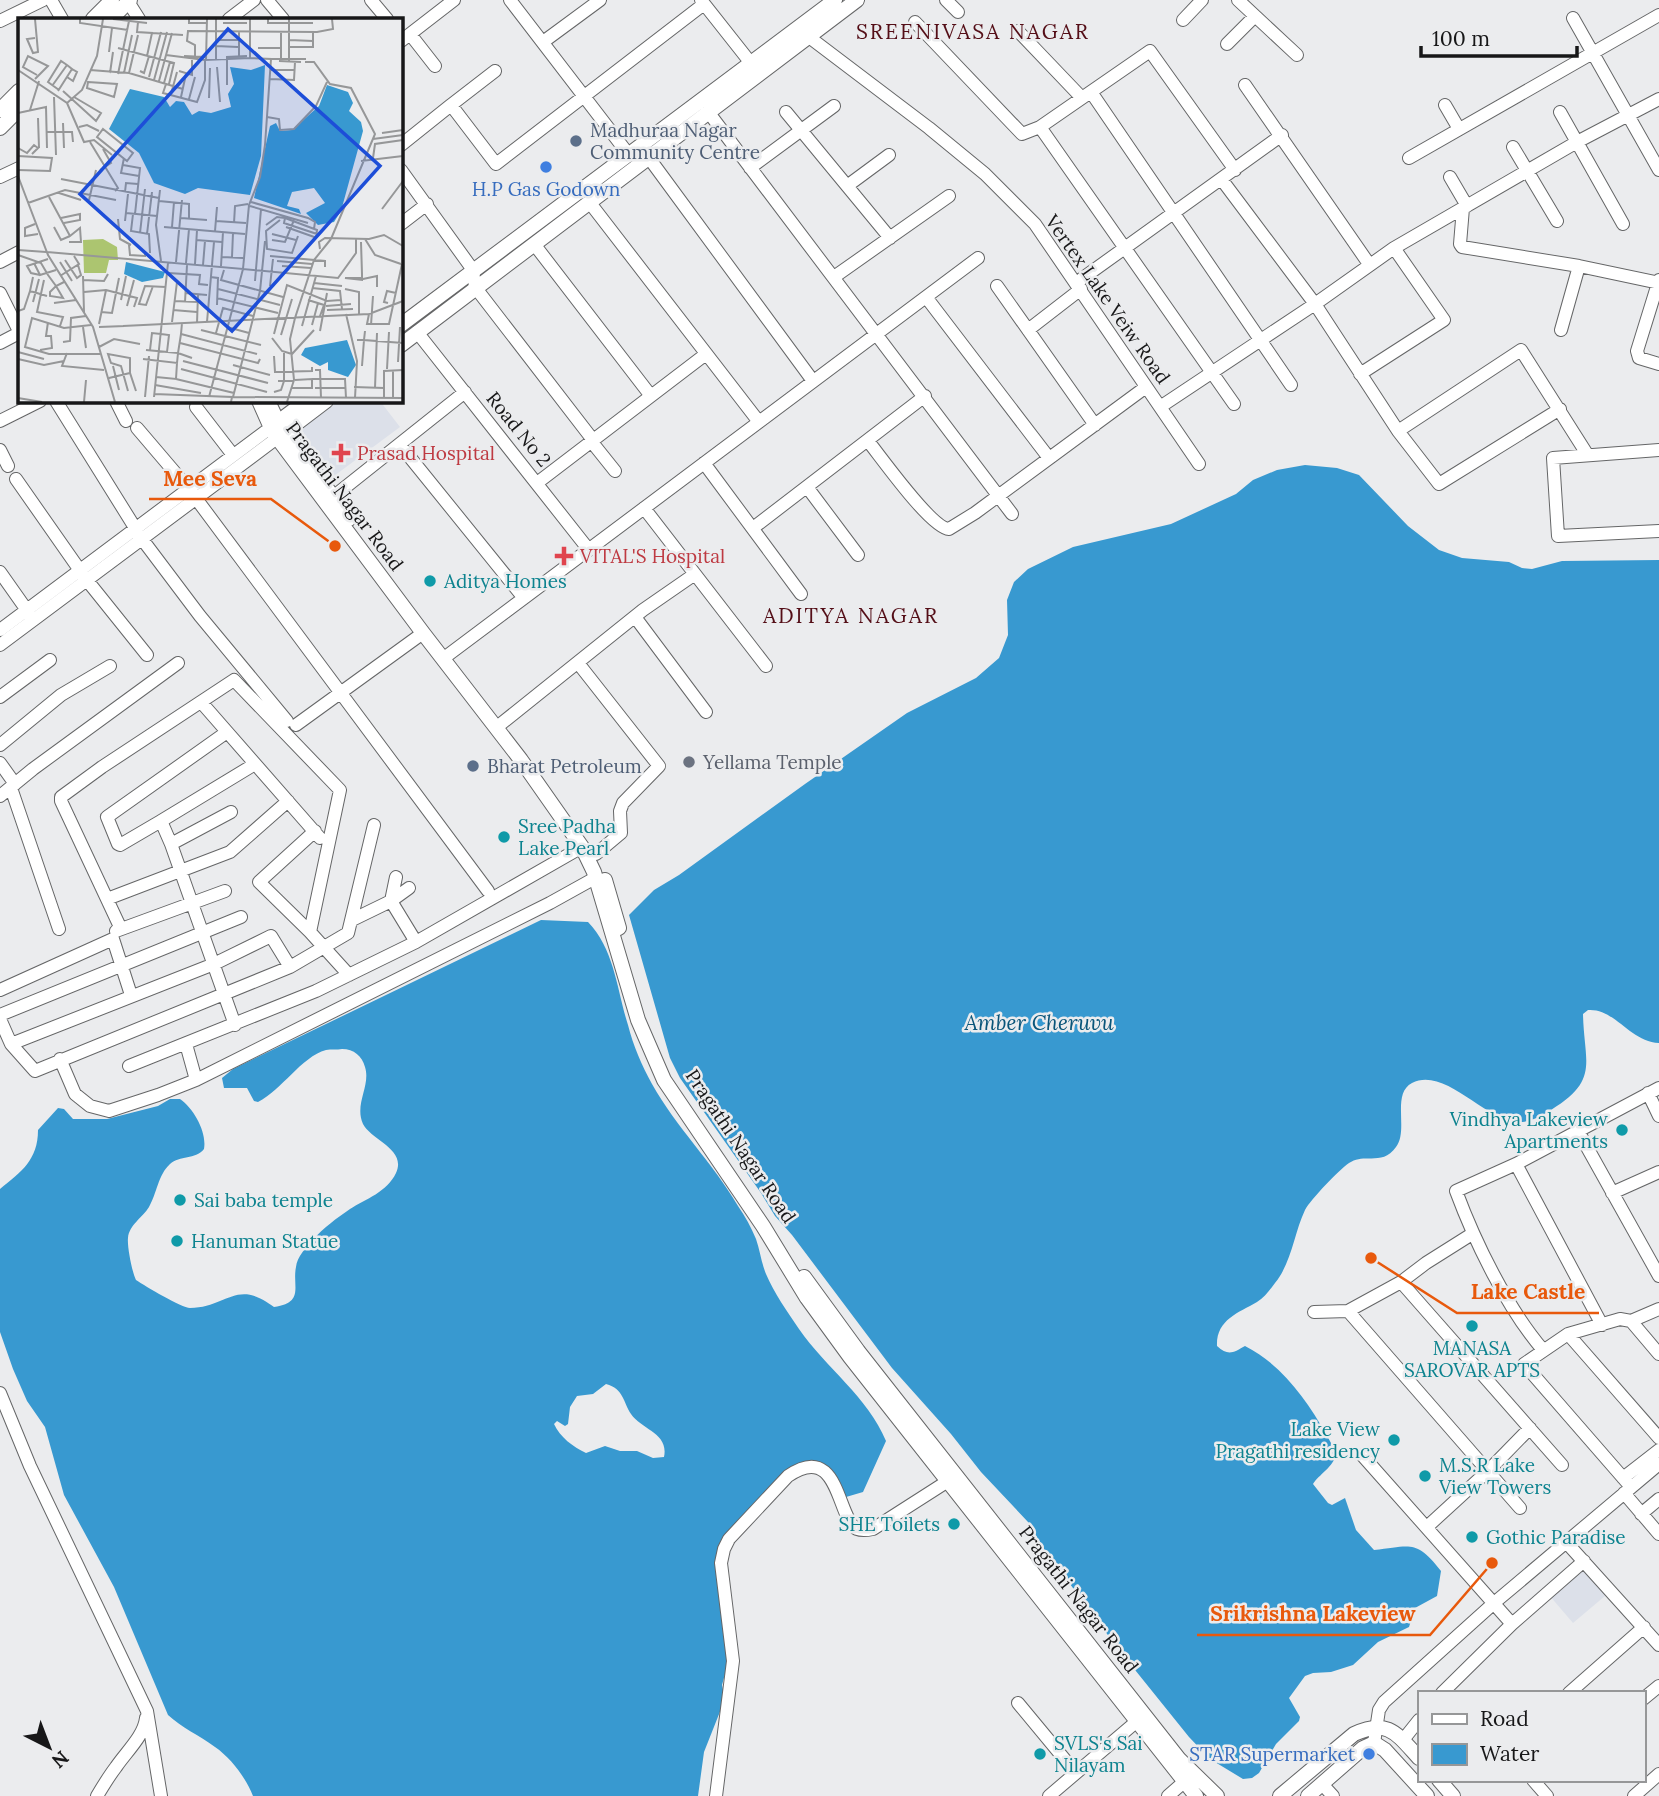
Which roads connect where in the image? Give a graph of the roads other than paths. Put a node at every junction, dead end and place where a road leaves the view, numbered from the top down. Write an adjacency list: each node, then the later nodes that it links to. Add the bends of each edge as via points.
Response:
1 (43, 0): 29 (street)
2 (51, 0): 20 (street)
3 (112, 0): 21 (main road)
4 (254, 0): 24 (street)
5 (267, 0): 25 (street)
6 (371, 0): 26 (street)
7 (454, 0): 33 (street)
8 (510, 0): 34 (street)
9 (600, 0): 34 (street)
10 (835, 0): 38 (main road)
11 (857, 0): 32 (main road)
12 (946, 0): 17 (street)
13 (1202, 0): 28 (street)
14 (1238, 0): 19 (street)
15 (129, 1): 22 (main road); 23 (street)
16 (702, 2): 38 (street); 44 (street)
17 (958, 12)
18 (1659, 15): 36 (street)
19 (1255, 16): 35 (street); 37 (street)
20 (61, 18)
21 (94, 18)
22 (112, 18)
23 (138, 18)
24 (230, 18)
25 (282, 18)
26 (386, 18)
27 (1573, 18): 36 (street)
28 (1183, 20)
29 (0, 21)
30 (915, 22): 55 (street, via 1021,135)
31 (1018, 31): 43 (street)
32 (809, 37): 53 (main road); 98 (street, Vertex Lake Veiw Road, via 985,174 1035,224)
33 (404, 38): 39 (street)
34 (543, 42): 44 (street)
35 (1227, 44)
36 (1591, 52): 54 (street); 57 (street)
37 (1297, 55)
38 (750, 62): 63 (main road)
39 (435, 66)
40 (495, 72): 47 (street)
41 (1245, 85): 59 (street)
42 (18, 92): 49 (main road)
43 (1087, 95): 55 (street); 69 (street, via 1150,51); 81 (street)
44 (584, 96): 47 (street, via 496,164); 63 (street)
45 (1659, 99): 54 (street)
46 (1445, 105): 57 (street)
47 (451, 106): 61 (street)
48 (834, 106): 58 (street)
49 (0, 110)
50 (18, 110): 56 (main road)
51 (786, 112): 58 (street)
52 (1560, 112): 60 (street)
53 (709, 113): 65 (main road); 68 (street)
54 (1628, 115): 60 (street); 71 (street)
55 (1040, 127): 87 (street)
56 (0, 128)
57 (1459, 129): 66 (street)
58 (801, 130): 68 (street); 76 (street)
59 (1282, 135): 69 (street); 92 (street)
60 (1577, 142): 70 (street); 84 (street)
61 (402, 144)
62 (1513, 147): 70 (street)
63 (629, 155): 94 (main road)
64 (889, 155): 76 (street)
65 (649, 158): 78 (main road); 117 (street)
66 (1409, 158)
67 (18, 168): 73 (street)
68 (750, 168): 95 (street)
69 (1235, 170): 75 (street)
70 (1528, 170): 80 (street); 82 (street)
71 (1659, 170)
72 (402, 171): 79 (street)
73 (0, 177)
74 (1450, 177): 80 (street)
75 (1222, 180): 81 (street); 102 (street)
76 (847, 186): 85 (street)
77 (949, 196): 85 (street)
78 (590, 203): 86 (main road); 113 (street)
79 (427, 204): 83 (street); 94 (street)
80 (1465, 207): 88 (street); 93 (street, via 1462,247)
81 (1174, 214): 87 (street); 110 (street)
82 (1557, 221)
83 (402, 223)
84 (1623, 224)
85 (890, 238): 95 (street)
86 (534, 244): 99 (main road); 121 (street)
87 (1124, 247): 98 (street); 115 (street)
88 (1394, 248): 92 (street); 116 (street, via 1444,320)
89 (18, 253): 91 (street)
90 (978, 258): 101 (street)
91 (0, 262)
92 (1369, 264): 102 (street)
93 (1579, 266): 96 (street); 106 (street)
94 (473, 270): 99 (street); 103 (main road)
95 (834, 277): 109 (street)
96 (1659, 282): 114 (street, via 1637,351 1639,358)
97 (997, 286): 105 (street)
98 (1079, 286): 105 (street); 119 (street, Vertex Lake Veiw Road)
99 (475, 287): 107 (main road); 139 (street)
100 (0, 293): 104 (street)
101 (926, 297): 109 (street); 146 (street)
102 (1315, 304): 110 (street); 116 (street)
103 (402, 324)
104 (18, 330)
105 (1028, 330): 136 (street)
106 (1560, 330)
107 (417, 332): 112 (main road); 120 (street, Road No 2)
108 (18, 333): 111 (street)
109 (877, 334): 117 (street); 122 (street)
110 (1261, 339): 115 (street); 118 (street)
111 (0, 343)
112 (402, 344)
113 (706, 354): 121 (street); 135 (street)
114 (1659, 364)
115 (1212, 371): 130 (street); 132 (street)
116 (1360, 374): 138 (street)
117 (813, 381): 135 (street)
118 (1291, 385)
119 (1146, 387): 132 (street, Vertex Lake Veiw Road); 136 (street)
120 (465, 393): 141 (street); 152 (street, Road No 2)
121 (651, 396): 139 (street)
122 (925, 396): 140 (street); 155 (street)
123 (38, 402): 134 (street)
124 (57, 402): 161 (street)
125 (117, 402): 154 (street)
126 (259, 402): 137 (street, Pragathi Nagar Road)
127 (269, 402): 137 (street, Pragathi Nagar Road)
128 (305, 402): 137 (main road)
129 (324, 402): 137 (main road)
130 (1234, 404)
131 (196, 407): 145 (street)
132 (1160, 407): 148 (street, Vertex Lake Veiw Road)
133 (1560, 409): 138 (street, via 1438,484); 138 (street, via 1521,350); 144 (street)
134 (0, 421)
135 (759, 422): 147 (street)
136 (1095, 425): 146 (street)
137 (278, 430): 145 (street); 154 (street); 156 (main road, Pragathi Nagar Road); 172 (main road, Pragathi Nagar Road)
138 (1398, 431)
139 (592, 441): 150 (street); 152 (street)
140 (868, 441): 153 (street); 155 (street, via 943,529)
141 (400, 446): 156 (street); 168 (street)
142 (0, 450): 149 (street)
143 (1659, 450): 144 (street)
144 (1587, 454): 160 (street, via 1553,458 1558,536)
145 (233, 455): 154 (street)
146 (1049, 458): 155 (street)
147 (704, 463): 157 (street); 159 (street)
148 (1199, 464)
149 (8, 466)
150 (615, 471)
151 (16, 479): 166 (street)
152 (537, 483): 162 (street, Road No 2)
153 (807, 487): 159 (street); 163 (street)
154 (192, 494): 161 (street); 181 (street)
155 (999, 494): 158 (street)
156 (333, 497): 175 (main road, Pragathi Nagar Road)
157 (644, 508): 162 (street); 165 (street)
158 (1012, 514)
159 (753, 528): 167 (street)
160 (1659, 531)
161 (139, 534): 166 (street); 181 (street, via 200,616 292,723)
162 (589, 550): 168 (street)
163 (858, 555)
164 (0, 572): 169 (street)
165 (695, 573): 170 (street); 180 (street)
166 (83, 574): 169 (street); 174 (street)
167 (801, 594)
168 (523, 597): 175 (street)
169 (30, 614): 171 (street); 173 (street)
170 (635, 617): 178 (street); 184 (street)
171 (0, 630)
172 (423, 633): 181 (street); 190 (main road, Pragathi Nagar Road)
173 (0, 645)
174 (147, 655)
175 (448, 655): 185 (main road, Pragathi Nagar Road)
176 (50, 660): 182 (street)
177 (178, 663): 191 (street)
178 (578, 663): 185 (street); 200 (street, via 659,766 623,803 621,833)
179 (110, 666): 187 (street, via 61,695)
180 (766, 666)
181 (341, 692): 206 (street)
182 (0, 697)
183 (201, 702): 186 (street); 199 (street, via 234,680 340,790); 207 (street, via 61,797)
184 (706, 712)
185 (502, 723): 190 (main road, Pragathi Nagar Road)
186 (227, 732): 189 (street); 195 (street, via 107,817 120,845)
187 (0, 745)
188 (0, 763): 191 (street)
189 (255, 764): 193 (street); 195 (street)
190 (538, 776): 200 (main road)
191 (13, 786): 192 (street); 212 (street)
192 (0, 796)
193 (288, 801): 197 (street); 201 (street, via 230,852)
194 (231, 812): 198 (street)
195 (161, 821): 198 (street)
196 (374, 825): 211 (street)
197 (315, 831): 199 (street); 213 (street, via 259,882)
198 (172, 844): 201 (street)
199 (327, 846): 213 (street)
200 (589, 850): 203 (main road, Pragathi Nagar Road); 216 (street); 293 (main road, Pragathi Nagar Road, via 654,1039 682,1095 858,1351 1179,1759)
201 (182, 872): 207 (street); 209 (street)
202 (396, 877): 208 (street)
203 (595, 878): 231 (street); 257 (main road, Pragathi Nagar Road, via 638,1020 664,1080 850,1357)
204 (409, 888): 208 (street)
205 (225, 891): 209 (street)
206 (488, 891)
207 (107, 899): 215 (street)
208 (391, 901): 211 (street); 216 (street)
209 (193, 903): 214 (street); 215 (street)
210 (241, 917): 214 (street)
211 (352, 920): 217 (street, via 348,933)
212 (59, 929)
213 (310, 932): 217 (street)
214 (203, 933): 218 (street); 219 (street)
215 (117, 934): 219 (street); 222 (street)
216 (416, 942): 221 (street)
217 (324, 948): 220 (street); 221 (street)
218 (214, 964): 220 (street, via 271,936); 223 (street); 224 (street)
219 (121, 965): 224 (street); 225 (street)
220 (290, 967): 223 (street)
221 (349, 975): 226 (street)
222 (0, 990)
223 (224, 993): 226 (street); 229 (street)
224 (131, 995): 227 (street)
225 (0, 1017): 227 (street)
226 (235, 1025): 228 (street)
227 (10, 1044): 229 (street, via 35,1071)
228 (186, 1044): 230 (street); 231 (street)
229 (60, 1059): 231 (street, via 75,1094 90,1106 109,1111)
230 (129, 1066)
231 (196, 1080)
232 (1654, 1090): 233 (street); 234 (street)
233 (1659, 1116)
234 (1578, 1131): 235 (street); 237 (street)
235 (1516, 1164): 238 (street, via 1455,1191); 245 (street)
236 (1659, 1172): 237 (street)
237 (1612, 1194): 239 (street)
238 (1472, 1234): 240 (street); 247 (street)
239 (1659, 1276)
240 (1401, 1282): 242 (street); 250 (street)
241 (1659, 1309): 244 (street)
242 (1348, 1311): 243 (street); 256 (street)
243 (1314, 1312)
244 (1631, 1321): 245 (street); 248 (street)
245 (1602, 1325): 246 (street)
246 (1568, 1334): 247 (street); 251 (street)
247 (1543, 1350): 258 (street, via 1524,1364)
248 (1659, 1354)
249 (0, 1393): 275 (street)
250 (1530, 1428): 255 (street); 256 (street)
251 (1659, 1438)
252 (1659, 1450): 258 (street)
253 (1362, 1455): 262 (street)
254 (1659, 1464): 258 (street)
255 (1562, 1465)
256 (1489, 1471): 260 (street); 262 (street)
257 (948, 1481): 277 (main road, Pragathi Nagar Road); 289 (street, via 873,1529 858,1530 826,1475 817,1468 798,1469 729,1539 721,1563 733,1661)
258 (1626, 1486): 261 (street); 264 (street)
259 (1659, 1499): 261 (street)
260 (1520, 1508)
261 (1641, 1514): 263 (street)
262 (1428, 1526): 266 (street)
263 (1659, 1534)
264 (1566, 1542): 265 (street); 266 (street)
265 (1584, 1561): 267 (street); 268 (street)
266 (1494, 1603): 267 (street); 278 (street, via 1384,1702)
267 (1512, 1624): 271 (street)
268 (1644, 1627): 269 (street); 272 (street)
269 (1659, 1644)
270 (1659, 1686): 273 (street)
271 (1446, 1691)
272 (1571, 1691)
273 (1645, 1697)
274 (1018, 1703): 282 (street)
275 (147, 1711): 287 (street, via 146,1724); 288 (street)
276 (1418, 1721): 279 (street)
277 (1136, 1722): 282 (street); 284 (main road, Pragathi Nagar Road)
278 (1377, 1726): 279 (main road); 280 (street); 294 (main road, via 1354,1734)
279 (1403, 1740): 281 (main road)
280 (1374, 1743): 286 (main road); 297 (main road)
281 (1418, 1757)
282 (1076, 1773): 290 (street)
283 (1659, 1774): 299 (street)
284 (1184, 1782): 291 (street); 292 (main road, Pragathi Nagar Road)
285 (1441, 1782): 298 (main road)
286 (1322, 1784): 295 (main road); 296 (street)
287 (97, 1796)
288 (161, 1796)
289 (716, 1796)
290 (1049, 1796)
291 (1168, 1796)
292 (1196, 1796)
293 (1217, 1796)
294 (1280, 1796)
295 (1308, 1796)
296 (1333, 1796)
297 (1427, 1796)
298 (1453, 1796)
299 (1634, 1796)

